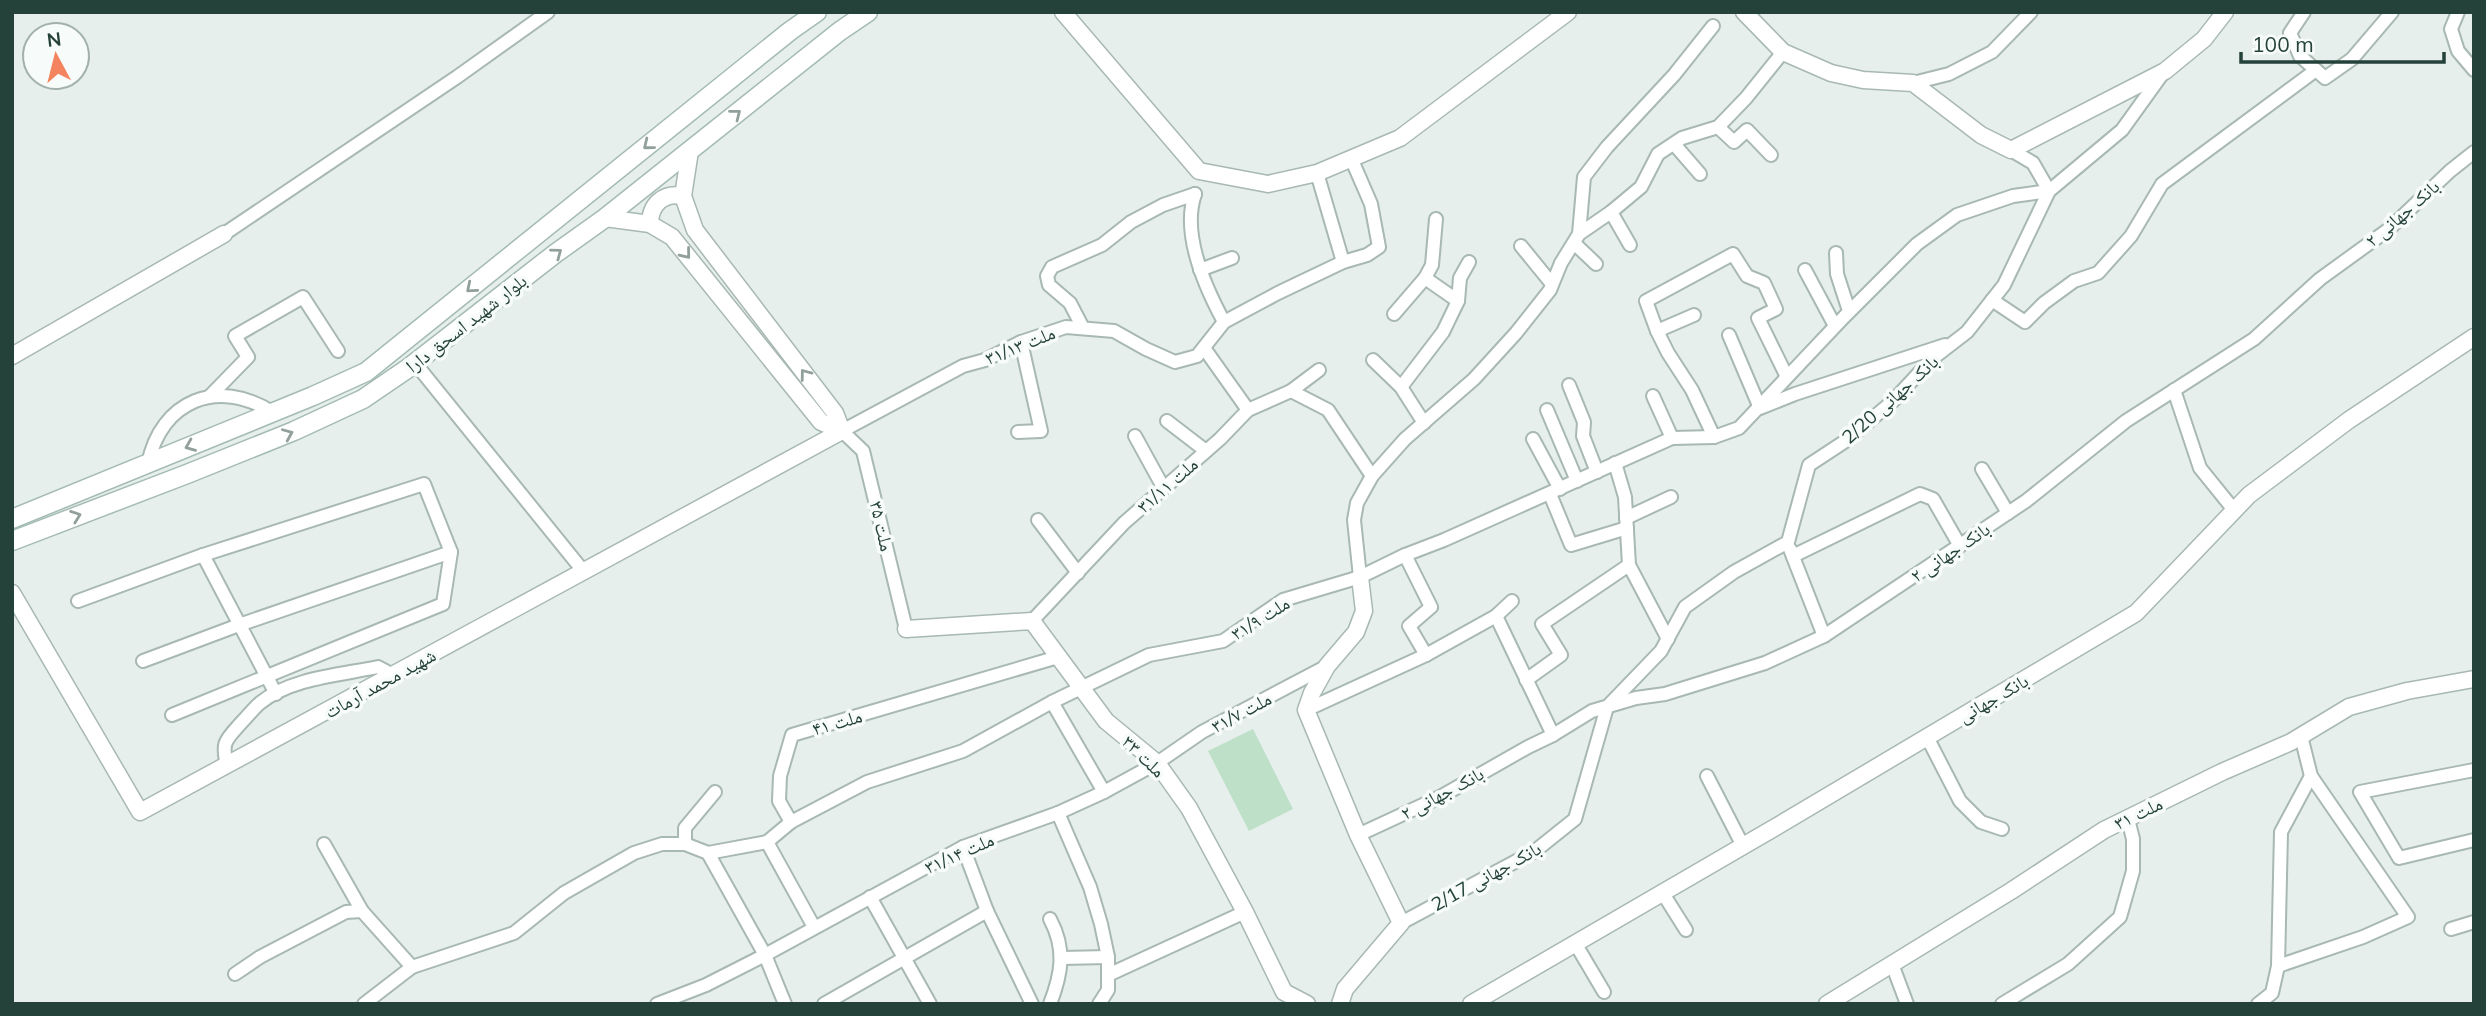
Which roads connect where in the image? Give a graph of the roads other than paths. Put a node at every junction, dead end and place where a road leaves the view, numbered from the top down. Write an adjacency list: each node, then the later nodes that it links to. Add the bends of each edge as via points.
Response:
1 (548, 12): 33 (street)
2 (817, 12): 75 (main road, بلوار شهید اسحق دارا, one-way to 75, via 366,372)
3 (868, 12): 21 (main road, بلوار شهید اسحق دارا, one-way to 3)
4 (1063, 12): 25 (street, via 1199,171 1268,184)
5 (1568, 12): 24 (street, via 1400,138)
6 (1744, 12): 13 (street)
7 (2031, 12): 17 (street, via 1993,52 1949,74)
8 (2225, 12): 16 (street, via 2203,39)
9 (2304, 12): 14 (street, via 2290,33 2300,56)
10 (2392, 12): 14 (street, via 2352,59 2325,78)
11 (2458, 12): 15 (street, via 2451,29 2458,51)
12 (1713, 26): 34 (street, via 1584,177)
13 (1783, 52): 17 (street, via 1831,74); 18 (street)
14 (2316, 70): 46 (street, via 2162,184 2131,236 2098,273 2074,281 2025,322)
15 (2474, 70)
16 (2165, 71): 20 (street); 27 (street, بانک جهانی 2/20, via 2122,130)
17 (1913, 83): 20 (street, via 1981,135)
18 (1718, 127): 19 (street); 23 (street, via 1734,142 1747,130)
19 (1674, 144): 26 (street); 29 (street, via 1658,154 1642,187)
20 (2011, 150): 27 (street, via 2033,163)
21 (690, 151): 28 (street); 30 (main road, بلوار شهید اسحق دارا)
22 (2474, 152): 68 (street, بانک جهانی ۲, via 2389,229 2320,279 2254,339)
23 (1771, 155)
24 (1352, 158): 25 (street); 39 (street, ملت ۳۱/۱۳, via 1371,204 1379,247)
25 (1317, 173): 39 (street)
26 (1700, 174)
27 (2049, 191): 46 (street, بانک جهانی 2/20, via 2004,285); 48 (street, via 2013,196 1957,215 1917,244)
28 (685, 202): 32 (street, via 663,205); 78 (street, one-way to 28, via 835,413 695,230)
29 (1611, 212): 34 (street); 36 (street)
30 (605, 218): 32 (street); 63 (main road, بلوار شهید اسحق دارا, one-way to 30)
31 (1436, 219): 44 (street, via 1432,265)
32 (653, 225): 78 (street, one-way to 78, via 672,237 821,422)
33 (224, 234): 61 (street)
34 (1576, 239): 41 (street); 45 (street)
35 (1521, 246): 45 (street)
36 (1629, 246)
37 (1836, 253): 48 (street, via 1837,274)
38 (1232, 258): 42 (street)
39 (1343, 262): 51 (street, ملت ۳۱/۱۳)
40 (1469, 262): 47 (street, via 1460,278)
41 (1596, 264)
42 (1200, 270): 51 (street); 53 (street, via 1190,208 1195,194 1163,205 1102,245 1052,267 1046,276 1049,285 1070,303)
43 (1805, 270): 52 (street)
44 (1425, 278): 47 (street); 49 (street)
45 (1552, 284): 77 (street, via 1482,370)
46 (1992, 300): 57 (street, بانک جهانی 2/20)
47 (1458, 301): 67 (street, via 1443,332)
48 (1849, 311): 52 (street)
49 (1394, 314)
50 (1694, 315): 54 (street)
51 (1224, 322): 59 (street, ملت ۳۱/۱۳)
52 (1835, 326): 65 (street)
53 (1083, 328): 58 (street, ملت ۳۱/۱۳, via 1066,327); 59 (street, ملت ۳۱/۱۳, via 1114,331 1175,362 1198,356)
54 (1657, 331): 65 (street, via 1646,301 1732,254 1747,276 1765,284 1774,302 1776,309 1758,318); 82 (street)
55 (1729, 335): 72 (street)
56 (2474, 338): 96 (street, بانک جهانی, via 2349,420)
57 (1955, 341): 72 (street); 102 (street, بانک جهانی 2/20, via 1893,401 1809,465)
58 (1021, 342): 78 (street, ملت ۳۱/۱۳, via 963,366); 80 (street, via 1041,431)
59 (1204, 348): 73 (street)
60 (338, 351): 71 (street, via 303,297 235,336 248,357)
61 (12, 356)
62 (1373, 360): 67 (street)
63 (415, 363): 86 (main road, بلوار شهید اسحق دارا, one-way to 63, via 363,399); 109 (street)
64 (1319, 370): 69 (street, ملت ۳۱/۱۱)
65 (1787, 377): 72 (street)
66 (1569, 385): 90 (street)
67 (1401, 387): 77 (street)
68 (2174, 390): 96 (street, via 2200,468); 97 (street, بانک جهانی ۲, via 2126,421)
69 (1292, 391): 73 (street, ملت ۳۱/۱۱); 91 (street, via 1328,410)
70 (1653, 396): 83 (street)
71 (210, 397): 75 (street, via 243,398); 88 (street, via 194,401 168,420)
72 (1760, 408): 82 (street, via 1739,428)
73 (1248, 410): 85 (street, ملت ۳۱/۱۱)
74 (1547, 411): 92 (street)
75 (272, 412): 79 (main road, بلوار شهید اسحق دارا)
76 (1167, 421): 85 (street)
77 (1424, 423): 91 (street)
78 (842, 431): 109 (street, شهید محمد آرمات); 118 (street, ملت ۳۵, via 863,451)
79 (225, 432): 86 (main road); 88 (main road, بلوار شهید اسحق دارا, one-way to 88)
80 (1018, 432)
81 (1135, 436): 93 (street)
82 (1714, 437): 83 (street)
83 (1672, 438): 87 (street, ملت ۳۱/۹)
84 (1533, 439): 94 (street)
85 (1206, 451): 93 (street, ملت ۳۱/۱۱)
86 (236, 455): 101 (main road, بلوار شهید اسحق دارا, one-way to 86)
87 (1615, 463): 90 (street, ملت ۳۱/۹); 100 (street, via 1625,497)
88 (148, 464): 98 (main road, بلوار شهید اسحق دارا)
89 (1982, 468): 97 (street)
90 (1597, 472): 92 (street, ملت ۳۱/۹)
91 (1372, 476): 111 (street, via 1357,503 1354,520)
92 (1577, 481): 94 (street, ملت ۳۱/۹)
93 (1163, 487): 110 (street, ملت ۳۱/۱۱)
94 (1555, 491): 100 (street, via 1571,545); 106 (street, ملت ۳۱/۹)
95 (1671, 496): 100 (street)
96 (2234, 510): 137 (street, بانک جهانی, via 2136,613)
97 (2008, 513): 103 (street, بانک جهانی ۲)
98 (12, 519)
99 (1038, 520): 110 (street)
100 (1626, 523): 108 (street)
101 (12, 541)
102 (1788, 542): 107 (street); 120 (street, via 1685,607)
103 (1960, 546): 107 (street, via 1933,499 1920,494); 119 (street, بانک جهانی ۲)
104 (451, 552): 105 (street, via 424,484); 117 (street); 126 (street, via 443,604)
105 (203, 555): 113 (street); 117 (street)
106 (1405, 555): 111 (street, ملت ۳۱/۹); 121 (street, via 1431,607 1409,626)
107 (1793, 556): 119 (street)
108 (1629, 565): 120 (street); 127 (street, via 1542,624 1561,655)
109 (584, 572): 125 (street, شهید محمد آرمات)
110 (1078, 572): 116 (street, ملت ۳۱/۱۱)
111 (1360, 577): 124 (street, via 1364,611 1356,632); 129 (street, ملت ۳۱/۹, via 1283,600 1223,641 1149,655)
112 (12, 593): 139 (street, شهید محمد آرمات, via 140,812)
113 (78, 601)
114 (1513, 601): 115 (street)
115 (1496, 616): 121 (street); 127 (street)
116 (1032, 621): 118 (street); 122 (street, ملت ۳۳)
117 (239, 625): 123 (street); 126 (street)
118 (906, 629)
119 (1824, 636): 132 (street, بانک جهانی ۲, via 1765,663)
120 (1668, 639): 132 (street)
121 (1426, 654): 133 (street)
122 (1058, 657): 129 (street, ملت ۳۳); 147 (street, ملت ۴۱, via 792,735 780,776 779,801)
123 (143, 661)
124 (1327, 666): 133 (street); 138 (street, ملت ۳۱/۷, via 1202,732)
125 (393, 675): 130 (street, via 379,667 292,685); 139 (street, شهید محمد آرمات)
126 (266, 676): 130 (street); 134 (street)
127 (1526, 680): 135 (street)
128 (2474, 680): 136 (street, ملت ۳۱, via 2349,707)
129 (1082, 688): 131 (street, ملت ۳۱/۹); 138 (street, ملت ۳۳, via 1106,721)
130 (276, 694): 139 (street, via 226,739 223,750)
131 (1052, 702): 144 (street); 147 (street, ملت ۳۱/۹, via 963,751 867,782)
132 (1607, 707): 135 (street, بانک جهانی ۲); 164 (street, بانک جهانی 2/17, via 1575,819 1535,851)
133 (1306, 710): 149 (street)
134 (173, 715)
135 (1553, 735): 149 (street, بانک جهانی ۲, via 1440,797)
136 (2301, 736): 142 (street); 146 (street, ملت ۳۱)
137 (1927, 737): 148 (street, via 1960,801 1981,822); 154 (street, بانک جهانی)
138 (1157, 763): 144 (street, ملت ۳۱/۱۴); 161 (street, ملت ۳۳, via 1189,808)
139 (228, 765)
140 (2474, 770): 150 (street, via 2360,792 2399,858)
141 (1707, 776): 154 (street)
142 (2311, 776): 174 (street, via 2281,832); 174 (street, via 2408,917)
143 (715, 792): 153 (street, via 685,828)
144 (1104, 792): 145 (street, ملت ۳۱/۱۴)
145 (1058, 813): 155 (street, ملت ۳۱/۱۴); 170 (street, via 1090,887)
146 (2128, 819): 173 (street, ملت ۳۱); 193 (street, via 2133,871 2120,917 2068,964)
147 (791, 822): 151 (street)
148 (2003, 829)
149 (1358, 835): 164 (street)
150 (2474, 840)
151 (767, 842): 156 (street); 165 (street)
152 (324, 844): 159 (street)
153 (685, 844): 156 (street); 175 (street, via 634,853 564,893 514,933)
154 (1743, 846): 157 (street, بانک جهانی)
155 (963, 847): 158 (street, ملت ۳۱/۱۴); 160 (street)
156 (708, 853): 169 (street)
157 (1662, 892): 167 (street); 168 (street, بانک جهانی)
158 (870, 897): 165 (street, ملت ۳۱/۱۴); 171 (street)
159 (362, 911): 175 (street); 176 (street, via 346,912)
160 (986, 911): 171 (street); 185 (street)
161 (1245, 912): 177 (street); 188 (street, ملت ۳۳, via 1284,992)
162 (1050, 919): 172 (street, via 1060,937)
163 (2474, 922): 166 (street)
164 (1401, 923): 189 (street, via 1345,989)
165 (814, 927): 169 (street, ملت ۳۱/۱۴)
166 (2451, 929)
167 (1686, 930)
168 (1575, 943): 178 (street); 190 (street, بانک جهانی)
169 (765, 955): 180 (street, ملت ۳۱/۱۴); 182 (street)
170 (1108, 957): 172 (street); 177 (street)
171 (905, 958): 183 (street); 184 (street)
172 (1061, 958): 186 (street)
173 (1892, 964): 191 (street, ملت ۳۱); 192 (street)
174 (2278, 966): 179 (street)
175 (412, 967): 181 (street)
176 (234, 974)
177 (1108, 975): 187 (street, via 1108,990)
178 (1604, 992)
179 (2272, 993): 194 (street); 195 (street)
180 (662, 1003)
181 (364, 1004)
182 (785, 1004)
183 (824, 1004)
184 (930, 1004)
185 (1032, 1004)
186 (1050, 1004)
187 (1099, 1004)
188 (1307, 1004)
189 (1340, 1004)
190 (1471, 1004)
191 (1827, 1004)
192 (1907, 1004)
193 (2002, 1004)
194 (2258, 1004)
195 (2283, 1004)

